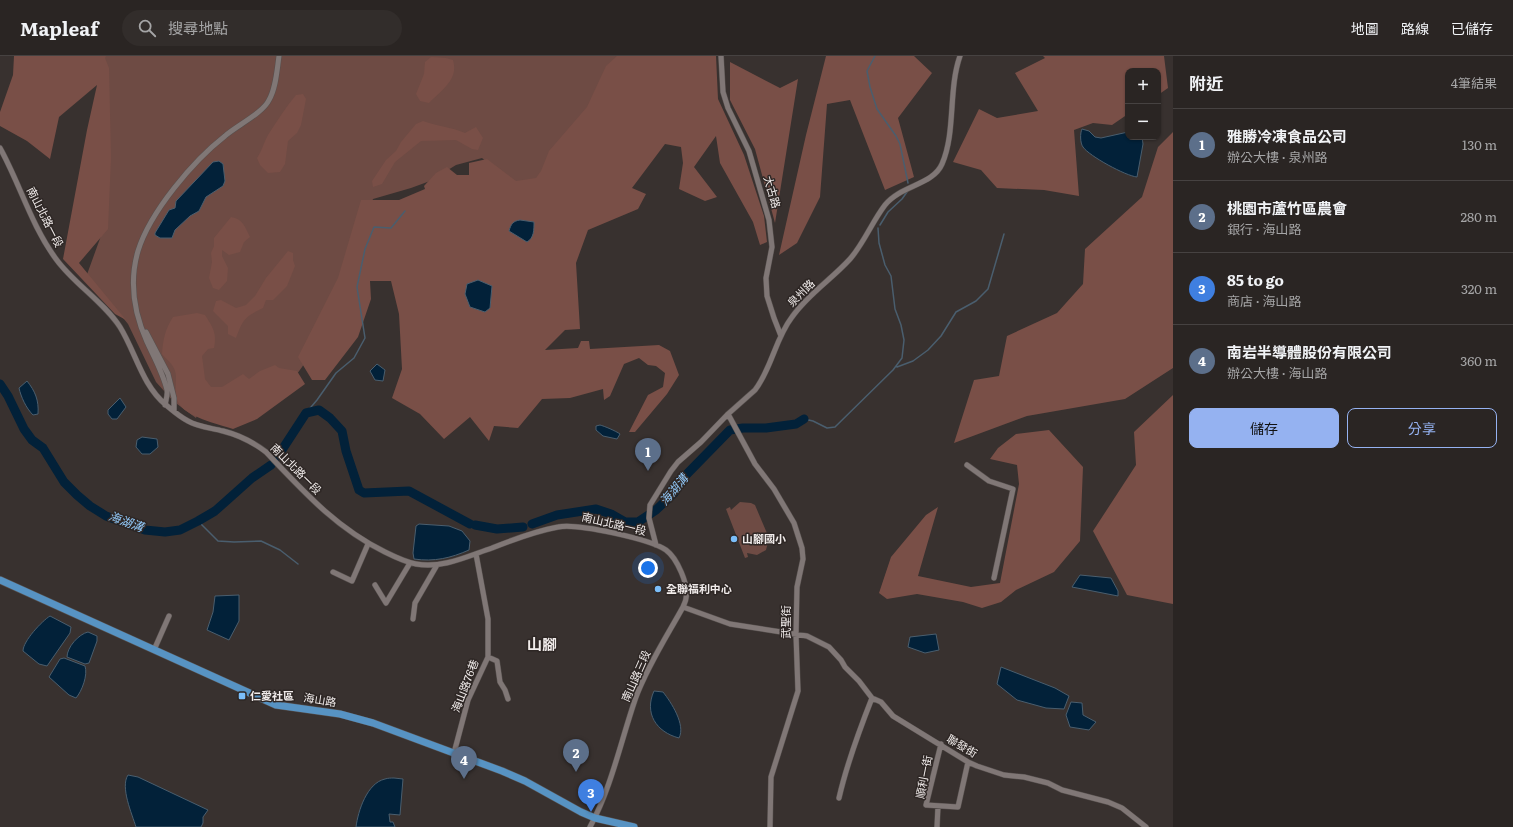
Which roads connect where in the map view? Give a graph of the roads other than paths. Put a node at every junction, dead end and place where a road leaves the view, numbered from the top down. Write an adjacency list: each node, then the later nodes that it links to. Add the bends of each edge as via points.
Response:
1 (279, 56): 5 (street, via 269,101 210,149 169,195 148,228 139,250 134,273 136,311)
2 (721, 56): 6 (street, 大古路, via 723,92 749,151 770,220 772,247 766,278 766,296)
3 (960, 56): 6 (street, 泉州路, via 952,90 946,155 939,171 898,193 887,202 851,258 803,303 791,318)
4 (0, 148): 7 (street, 南山北路一段, via 36,226 55,258 112,316 148,385)
5 (143, 328): 7 (street, via 167,391); 8 (street, via 168,374 174,398)
6 (782, 336): 9 (street, 泉州路, via 762,381)
7 (166, 405): 8 (street, 南山北路一段)
8 (174, 411): 11 (street, 南山北路一段, via 188,421 242,437 266,452 318,506)
9 (728, 414): 12 (street, 泉州路, via 678,462 650,505 649,515); 23 (street, 武聖街, via 755,464 787,510 802,548 803,559 797,587)
10 (967, 465): 17 (street, via 989,481 1013,489)
11 (368, 544): 14 (street, 南山北路一段); 16 (street, via 352,581)
12 (656, 545): 13 (street, 南山北路一段, via 600,530 569,525); 20 (street, 南山路三段, via 672,556 683,576 686,588)
13 (476, 554): 15 (street, 南山北路一段); 25 (street, 海山路76巷, via 488,619)
14 (410, 563): 15 (street, 南山北路一段); 19 (street, via 386,603)
15 (437, 566): 22 (street, via 415,603)
16 (333, 572)
17 (994, 578)
18 (0, 580): 24 (main road, 海山路)
19 (375, 585)
20 (684, 607): 23 (street, 聯發街, via 730,624); 33 (street, 南山路三段, via 647,671)
21 (169, 616): 24 (street)
22 (413, 619)
23 (796, 635): 26 (street, 聯發街, via 807,636 829,647); 36 (street, 武聖街, via 798,691 771,778)
24 (154, 650): 29 (main road, 海山路, via 276,705 340,714 367,721)
25 (488, 656): 27 (street, via 498,661 500,682); 29 (street, 海山路76巷, via 468,700)
26 (872, 698): 28 (street, 聯發街, via 881,702 893,716); 31 (street, via 858,732)
27 (508, 699)
28 (941, 744): 30 (street, 聯發街); 32 (street, 順利一街, via 926,805)
29 (454, 753): 33 (main road, 海山路, via 524,781)
30 (968, 762): 32 (street, via 958,807); 38 (street, 聯發街, via 1108,802 1122,808)
31 (839, 798)
32 (938, 806): 37 (street)
33 (595, 818): 34 (street, 南山路三段); 35 (main road, 海山路)
34 (590, 827)
35 (634, 827)
36 (770, 827)
37 (937, 827)
38 (1146, 827)

